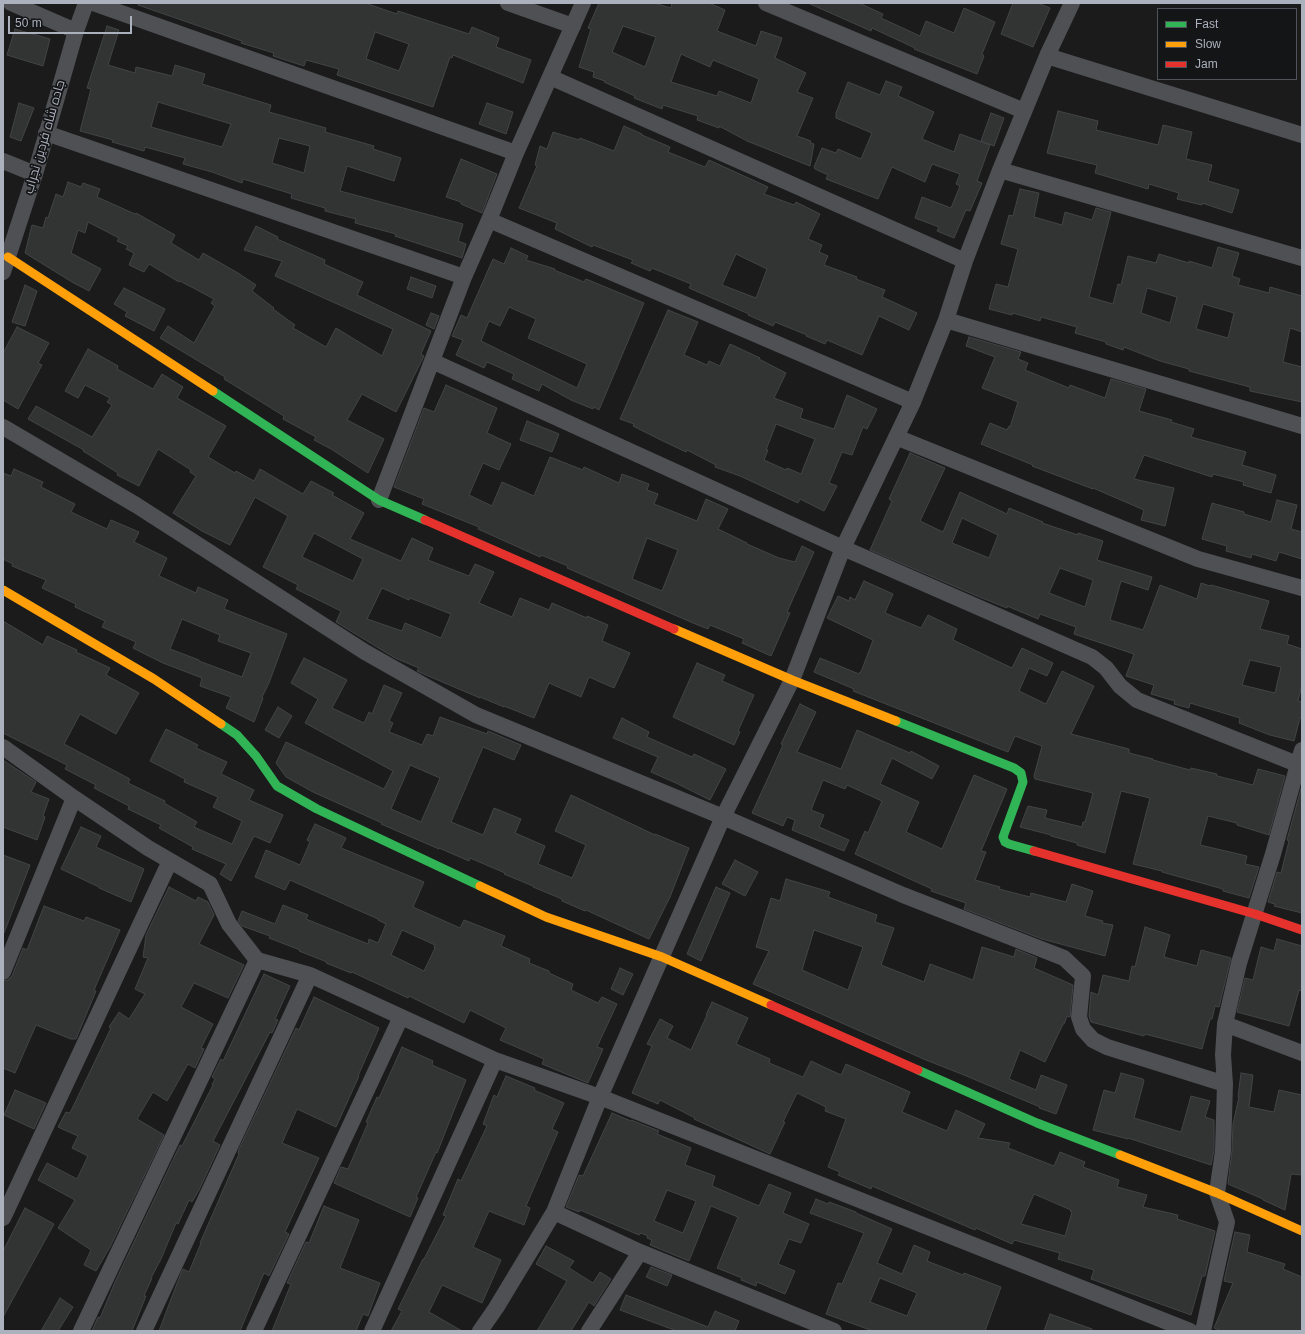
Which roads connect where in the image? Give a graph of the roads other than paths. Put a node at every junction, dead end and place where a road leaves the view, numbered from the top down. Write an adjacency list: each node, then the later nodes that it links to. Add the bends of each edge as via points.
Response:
1 (11, 3): 9 (street)
2 (86, 3): 9 (street, جاده شاه فردین نجراب)
3 (93, 3): 15 (street)
4 (508, 3): 8 (street)
5 (583, 3): 8 (street)
6 (766, 3): 12 (street)
7 (1071, 3): 10 (street)
8 (573, 26): 11 (street)
9 (76, 31): 13 (street, جاده شاه فردین نجراب)
10 (1047, 56): 12 (street); 14 (street)
11 (550, 77): 15 (street); 21 (street)
12 (1024, 111): 17 (street)
13 (46, 133): 18 (street, جاده شاه فردین نجراب); 23 (street)
14 (1302, 135)
15 (516, 153): 19 (street)
16 (3, 161): 18 (street)
17 (1000, 170): 20 (street); 21 (street)
18 (35, 174): 22 (street, جاده شاه فردین نجراب)
19 (490, 220): 23 (street); 26 (street)
20 (1302, 258)
21 (965, 261): 24 (street)
22 (5, 264): 30 (street)
23 (464, 277): 25 (street)
24 (946, 320): 26 (street); 27 (street)
25 (432, 361): 30 (street); 31 (street)
26 (913, 402): 29 (street)
27 (1302, 426)
28 (3, 427): 38 (street, via 136,505 364,652 476,715)
29 (896, 437): 31 (street); 32 (street, via 1198,559)
30 (379, 500): 34 (street)
31 (843, 548): 34 (street); 36 (street, via 1092,658 1106,668 1120,686 1138,700)
32 (1302, 588)
33 (3, 590): 42 (street, via 154,679 237,735 278,786 317,809 546,917)
34 (792, 680): 38 (street); 40 (street, via 1021,773 1023,782 1003,837 1005,842)
35 (3, 747): 37 (street)
36 (1300, 760): 40 (street)
37 (74, 798): 39 (street); 44 (street)
38 (723, 817): 42 (street); 50 (street, via 903,894 1064,958 1083,976 1079,1017 1083,1029 1094,1040 1107,1047)
39 (170, 861): 43 (street, via 210,884 229,924); 54 (street)
40 (1255, 914): 41 (street); 47 (street, via 1239,962)
41 (1302, 930)
42 (662, 957): 51 (street); 52 (street, via 1037,1124)
43 (257, 960): 45 (street); 57 (street)
44 (3, 972)
45 (310, 975): 46 (street); 58 (street)
46 (400, 1017): 49 (street); 59 (street)
47 (1225, 1024): 48 (street); 50 (street)
48 (1302, 1053)
49 (495, 1060): 51 (street); 60 (street)
50 (1225, 1084): 52 (street, via 1223,1151)
51 (600, 1097): 53 (street); 64 (street)
52 (1217, 1193): 55 (street); 65 (street, via 1227,1222)
53 (554, 1212): 56 (street); 61 (street)
54 (3, 1218)
55 (1302, 1230)
56 (640, 1252): 62 (street); 63 (street)
57 (81, 1331)
58 (144, 1331)
59 (254, 1331)
60 (372, 1331)
61 (480, 1331)
62 (589, 1331)
63 (834, 1331)
64 (1190, 1331)
65 (1203, 1331)

